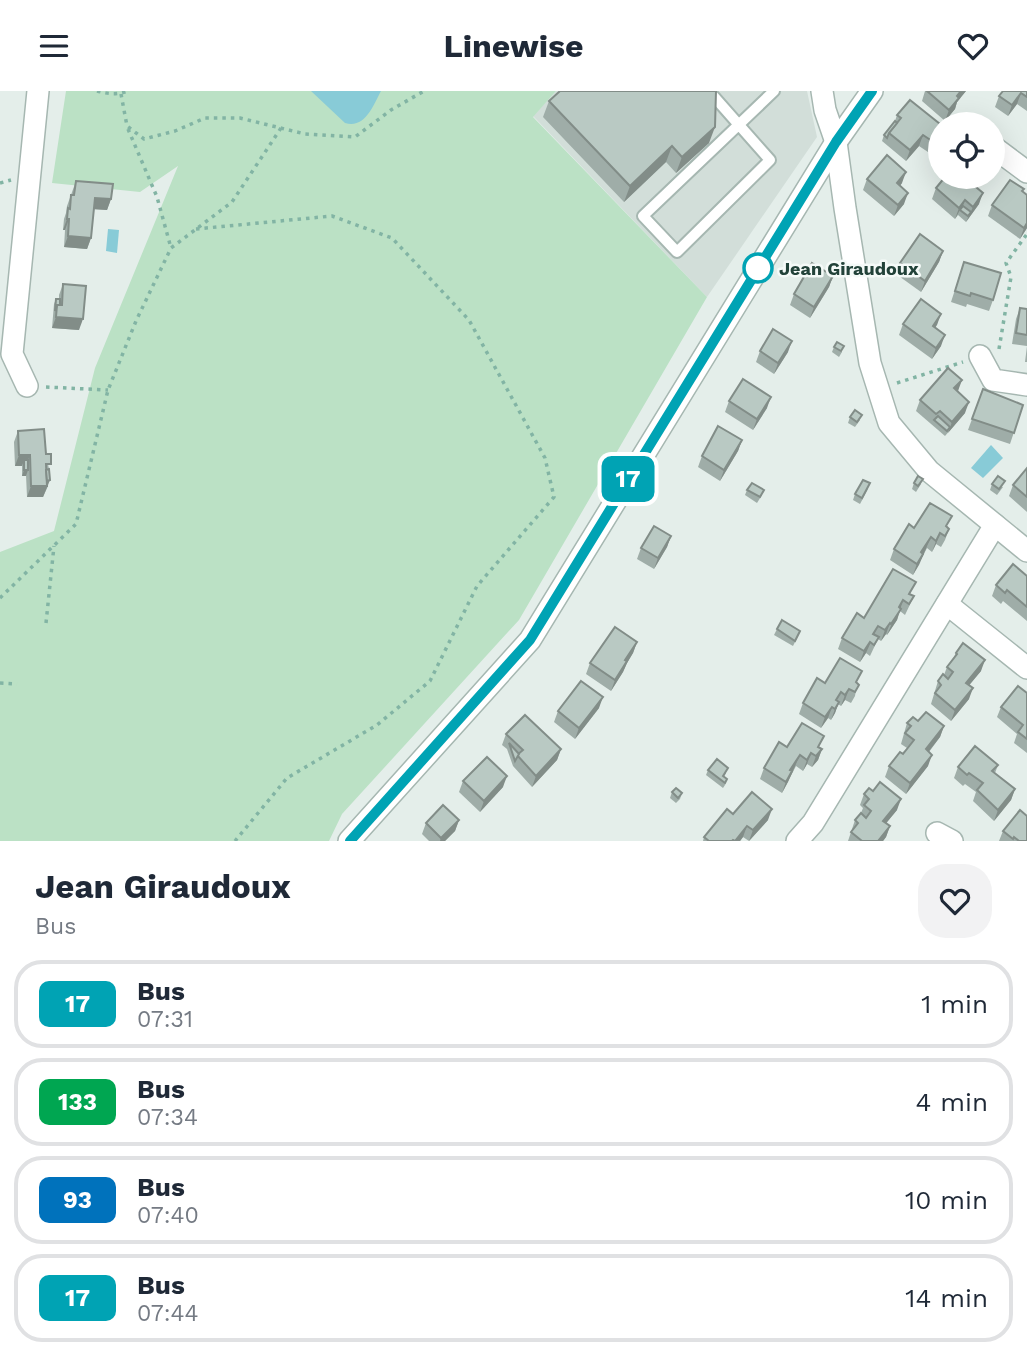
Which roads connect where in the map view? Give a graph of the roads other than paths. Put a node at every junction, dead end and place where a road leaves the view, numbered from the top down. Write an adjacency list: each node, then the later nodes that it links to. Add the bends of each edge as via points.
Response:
1 (38, 91): 12 (street, via 12,354)
2 (709, 91): 6 (lane)
3 (774, 91): 6 (lane)
4 (822, 91): 7 (street)
5 (872, 91): 7 (street)
6 (739, 125): 6 (lane, via 770,160 677,252 643,216)
7 (836, 142): 13 (street, via 870,363 889,423 929,471); 17 (street, via 530,640)
8 (1005, 156): 9 (street)
9 (1027, 172)
10 (980, 356): 11 (street, via 993,380)
11 (1027, 385)
12 (27, 386)
13 (995, 525): 14 (street); 15 (street)
14 (1027, 551)
15 (947, 604): 16 (street); 18 (street, via 813,823)
16 (1027, 668)
17 (349, 841)
18 (797, 841)

